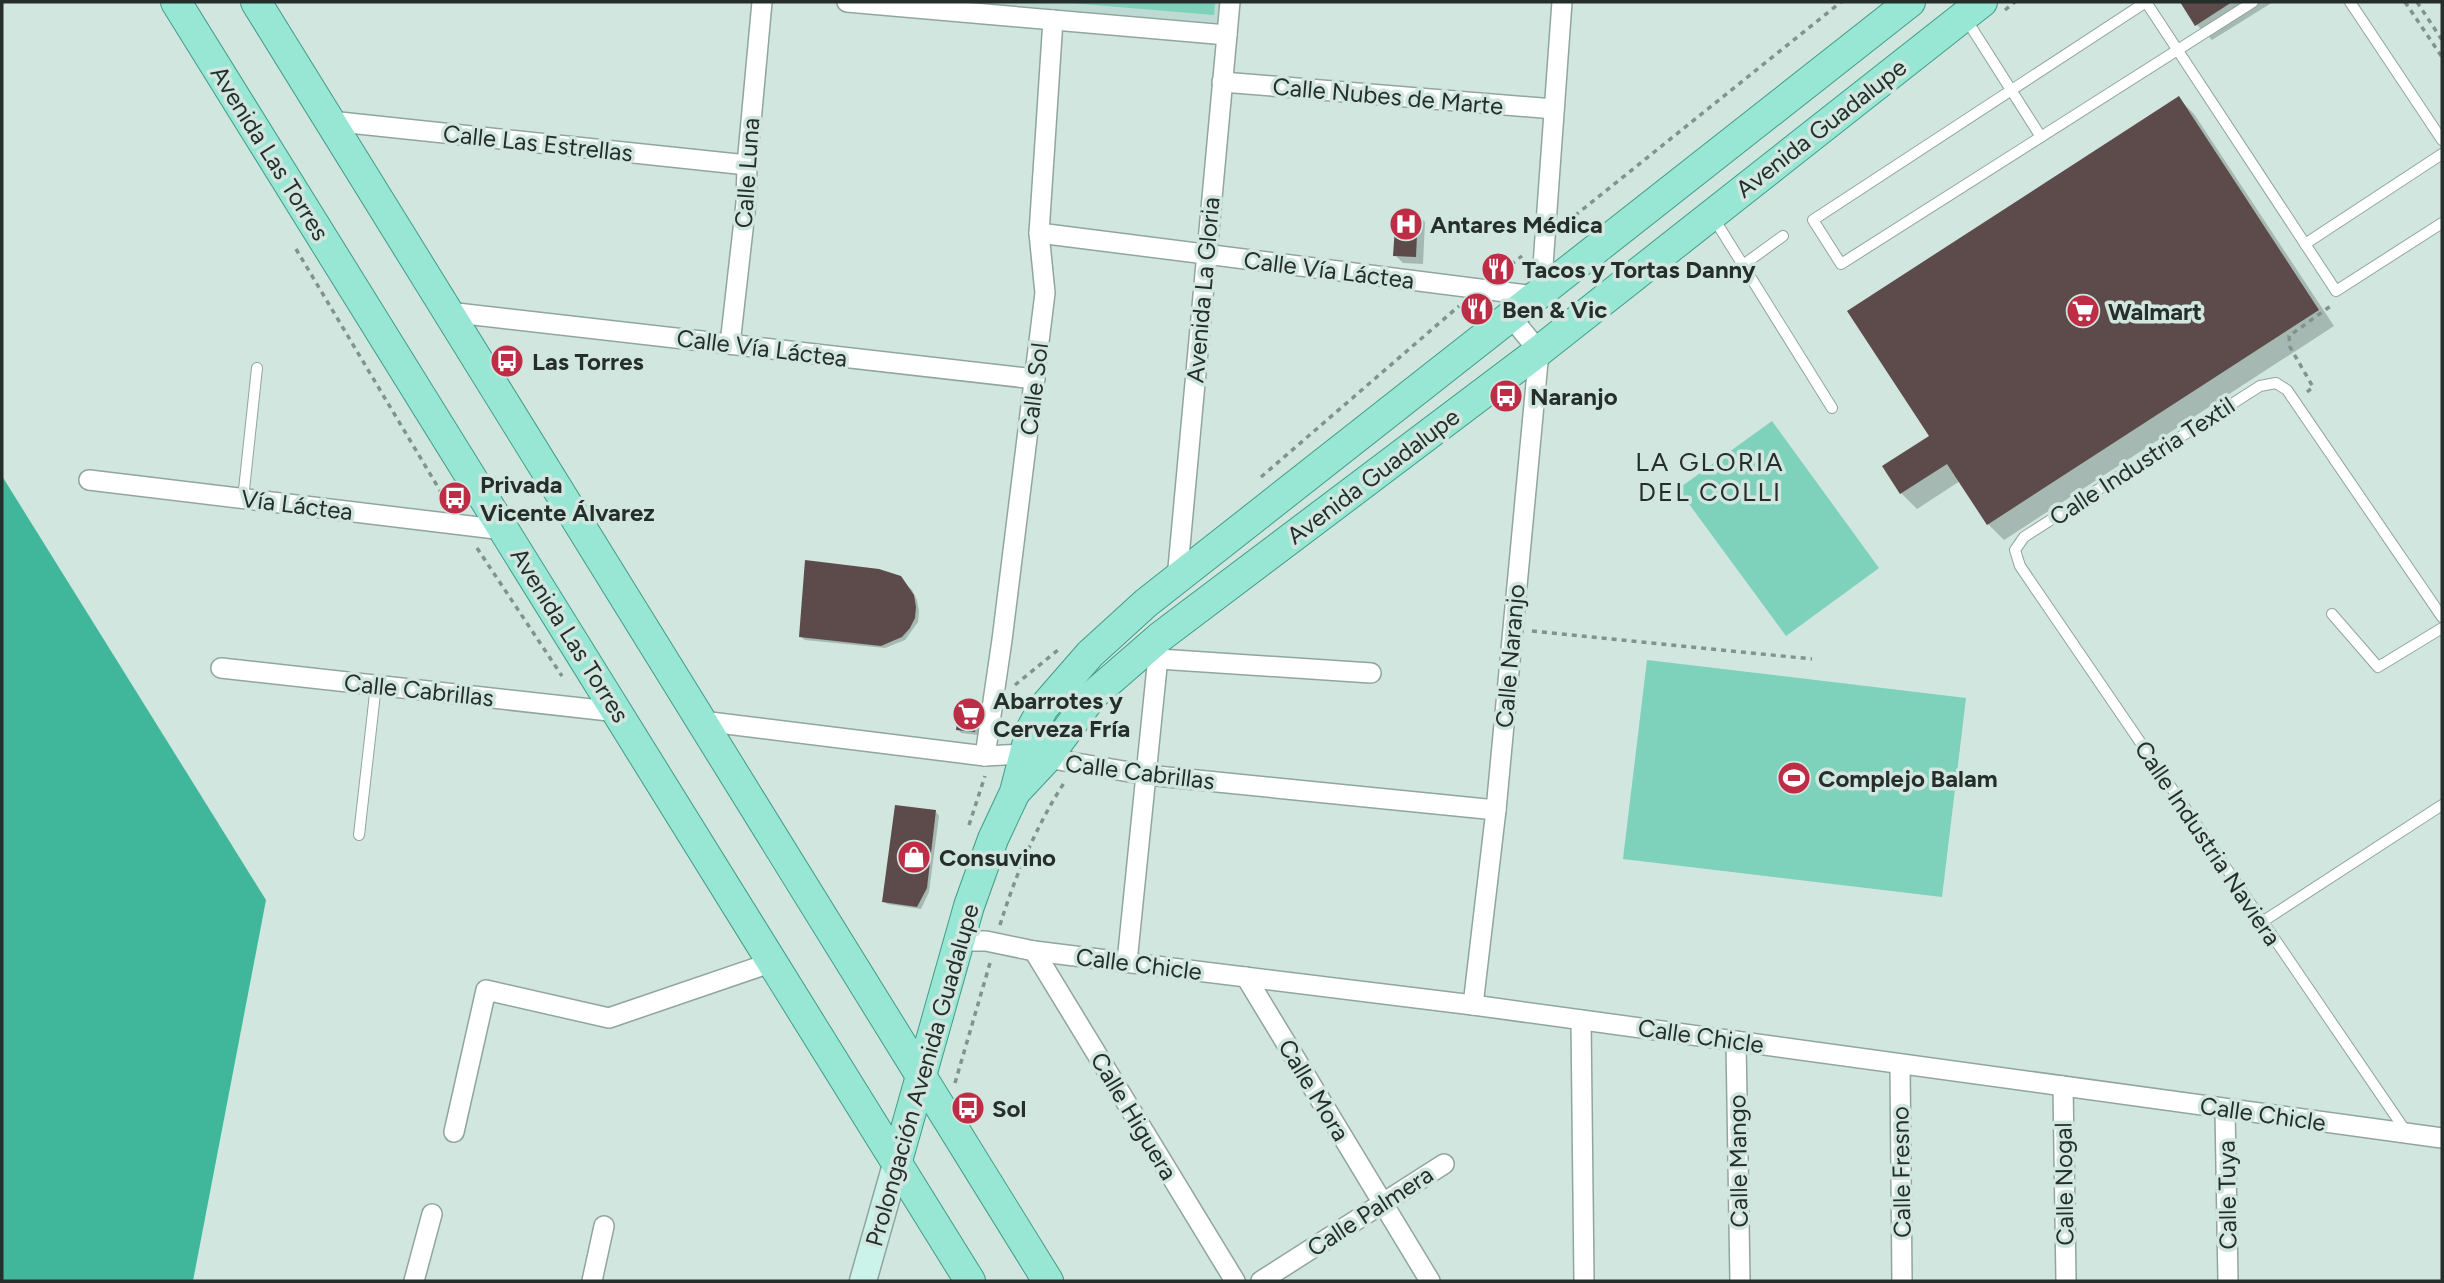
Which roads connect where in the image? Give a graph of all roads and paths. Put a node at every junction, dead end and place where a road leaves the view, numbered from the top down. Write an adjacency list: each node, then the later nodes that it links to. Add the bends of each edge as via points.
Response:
1 (176, 2): 51 (main road, Avenida Las Torres)
2 (256, 2): 24 (main road)
3 (762, 2): 28 (street, Calle Luna)
4 (848, 2): 16 (street)
5 (1230, 2): 17 (street, Avenida La Gloria)
6 (1562, 2): 23 (street)
7 (1841, 2): 33 (path)
8 (1910, 2): 39 (main road, Avenida Guadalupe)
9 (2015, 2): 15 (path)
10 (2146, 2): 19 (lane); 22 (lane)
11 (2253, 2): 19 (lane)
12 (2350, 2): 26 (lane)
13 (2405, 2): 20 (path)
14 (2417, 2): 18 (path)
15 (1974, 17): 22 (lane); 29 (main road, Avenida Guadalupe)
16 (1053, 20): 17 (street); 31 (street, Calle Sol)
17 (1227, 35): 21 (street, Avenida La Gloria)
18 (2442, 40)
19 (2177, 50): 25 (lane); 34 (lane)
20 (2442, 57)
21 (1222, 82): 23 (street, Calle Nubes de Marte); 35 (street, Avenida La Gloria)
22 (2012, 90): 25 (lane); 25 (lane, via 1813,219 1841,264)
23 (1554, 109): 33 (street)
24 (330, 121): 28 (street, Calle Las Estrellas); 40 (main road)
25 (2041, 137)
26 (2442, 141)
27 (2442, 154): 34 (lane)
28 (747, 165): 42 (street, Calle Luna)
29 (1711, 214): 36 (lane); 43 (main road, Avenida Guadalupe)
30 (2442, 223): 38 (lane)
31 (1039, 233): 35 (street, Calle Vía Láctea); 45 (street, Calle Sol, via 1045,293)
32 (1783, 236): 36 (lane)
33 (1545, 240): 37 (path); 39 (street)
34 (2305, 244): 38 (lane)
35 (1207, 254): 37 (street, Calle Vía Láctea); 53 (street, Avenida La Gloria)
36 (1743, 265): 47 (lane)
37 (1477, 290): 39 (street, Calle Vía Láctea); 49 (path)
38 (2336, 291): 46 (path, via 2337,300 2288,337 2313,387)
39 (1538, 294): 41 (main road, Avenida Guadalupe)
40 (448, 312): 42 (street, Calle Vía Láctea); 66 (main road)
41 (1510, 316): 43 (street); 53 (main road, Avenida Guadalupe)
42 (730, 344): 45 (street, Calle Vía Láctea)
43 (1539, 351): 57 (street, Calle Naranjo); 59 (main road, Avenida Guadalupe)
44 (257, 368): 50 (lane)
45 (1035, 380): 64 (street, Calle Sol)
46 (2305, 393)
47 (1832, 408)
48 (89, 480): 50 (street, Vía Láctea)
49 (1252, 485)
50 (243, 499): 51 (street, Vía Láctea)
51 (504, 530): 65 (main road, Avenida Las Torres)
52 (2015, 550): 55 (lane, Calle Industria Textil, via 2024,537 2236,401 2260,386 2276,383 2287,390); 74 (lane, Calle Industria Naviera, via 2020,566)
53 (1177, 579): 68 (main road, Avenida Guadalupe, via 1082,663 1043,708 1031,730)
54 (2332, 614): 56 (lane, via 2378,667)
55 (2442, 617)
56 (2442, 628)
57 (1512, 629): 60 (path); 72 (street, Calle Naranjo)
58 (1065, 644): 64 (path)
59 (1159, 648): 62 (street); 68 (main road, Avenida Guadalupe, via 1092,696); 70 (street)
60 (1812, 659)
61 (221, 668): 63 (street, Calle Cabrillas)
62 (1371, 673)
63 (376, 685): 65 (street, Calle Cabrillas); 73 (lane)
64 (992, 705): 67 (street, Calle Sol)
65 (618, 712): 78 (main road, Avenida Las Torres)
66 (702, 721): 67 (street, Calle Cabrillas); 85 (main road)
67 (985, 756): 68 (street, Calle Cabrillas)
68 (1035, 756): 69 (street, Calle Cabrillas); 75 (main road, Prolongación Avenida Guadalupe, via 980,872)
69 (1077, 764): 70 (street, Calle Cabrillas); 76 (path, via 1048,807)
70 (1147, 775): 72 (street, Calle Cabrillas); 79 (street)
71 (2442, 805): 74 (lane)
72 (1496, 810): 81 (street, Calle Naranjo)
73 (359, 835)
74 (2262, 922): 90 (lane, Calle Industria Naviera)
75 (959, 941): 76 (street, Calle Chicle); 85 (main road, Prolongación Avenida Guadalupe)
76 (995, 942): 77 (street, Calle Chicle); 86 (path)
77 (1034, 951): 79 (street, Calle Chicle); 102 (street, Calle Higuera)
78 (773, 962): 89 (street, via 609,1018 486,990); 92 (main road, Avenida Las Torres)
79 (1127, 962): 80 (street, Calle Chicle)
80 (1246, 977): 81 (street, Calle Chicle); 94 (street, Calle Mora)
81 (1473, 1005): 82 (street, Calle Chicle)
82 (1581, 1020): 83 (street, Calle Chicle); 105 (street)
83 (1736, 1041): 84 (street, Calle Chicle); 106 (street, Calle Mango)
84 (1900, 1063): 87 (street, Calle Chicle); 107 (street, Calle Fresno)
85 (922, 1076): 92 (main road, Prolongación Avenida Guadalupe); 101 (main road)
86 (954, 1085)
87 (2063, 1086): 88 (street, Calle Chicle); 108 (street, Calle Nogal)
88 (2225, 1109): 90 (street, Calle Chicle); 109 (street, Calle Tuya)
89 (454, 1132)
90 (2407, 1134): 91 (street, Calle Chicle)
91 (2442, 1138)
92 (897, 1161): 99 (main road, Prolongación Avenida Guadalupe); 100 (main road, Avenida Las Torres)
93 (1444, 1164): 94 (street, Calle Palmera)
94 (1382, 1203): 103 (street, Calle Palmera); 104 (street, Calle Mora)
95 (432, 1214): 97 (street)
96 (604, 1226): 98 (street)
97 (414, 1281)
98 (592, 1281)
99 (863, 1281)
100 (970, 1281)
101 (1048, 1281)
102 (1235, 1281)
103 (1261, 1281)
104 (1430, 1281)
105 (1584, 1281)
106 (1740, 1281)
107 (1902, 1281)
108 (2066, 1281)
109 (2228, 1281)

